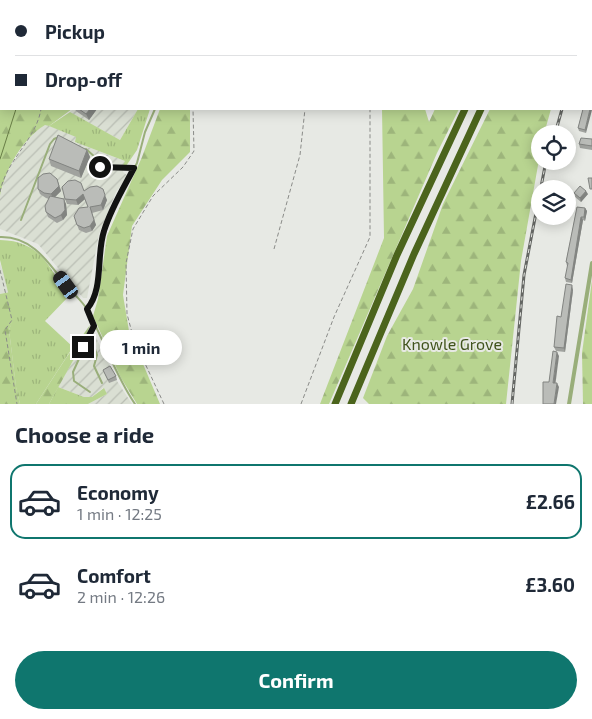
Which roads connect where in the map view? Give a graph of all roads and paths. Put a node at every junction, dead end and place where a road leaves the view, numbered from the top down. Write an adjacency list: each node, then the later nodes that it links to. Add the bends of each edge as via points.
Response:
1 (41, 110): 11 (path, via 34,130 5,174)
2 (155, 110): 10 (lane, via 144,132)
3 (193, 110): 24 (path, via 194,151 183,167 153,196 133,229 126,262 127,314 134,340)
4 (305, 110): 14 (path, via 300,155)
5 (370, 110): 25 (path, via 370,237 334,317)
6 (465, 110): 26 (highway, via 397,255)
7 (481, 110): 27 (highway, via 414,254)
8 (62, 137): 12 (lane, via 57,137 50,144)
9 (81, 148): 10 (lane, via 89,150 100,167)
10 (134, 168): 17 (lane, via 104,231 95,296)
11 (0, 192)
12 (21, 220)
13 (0, 238): 17 (lane, via 10,237 38,251)
14 (274, 250)
15 (592, 263): 28 (street)
16 (0, 270): 22 (path, via 12,320 5,330)
17 (87, 309): 18 (lane)
18 (94, 326): 19 (lane); 23 (lane)
19 (90, 334): 20 (lane, via 97,355 94,366); 21 (lane, via 73,372 74,380)
20 (102, 383)
21 (90, 392)
22 (17, 404)
23 (135, 404)
24 (164, 404)
25 (301, 404)
26 (335, 404)
27 (351, 404)
28 (569, 404)

